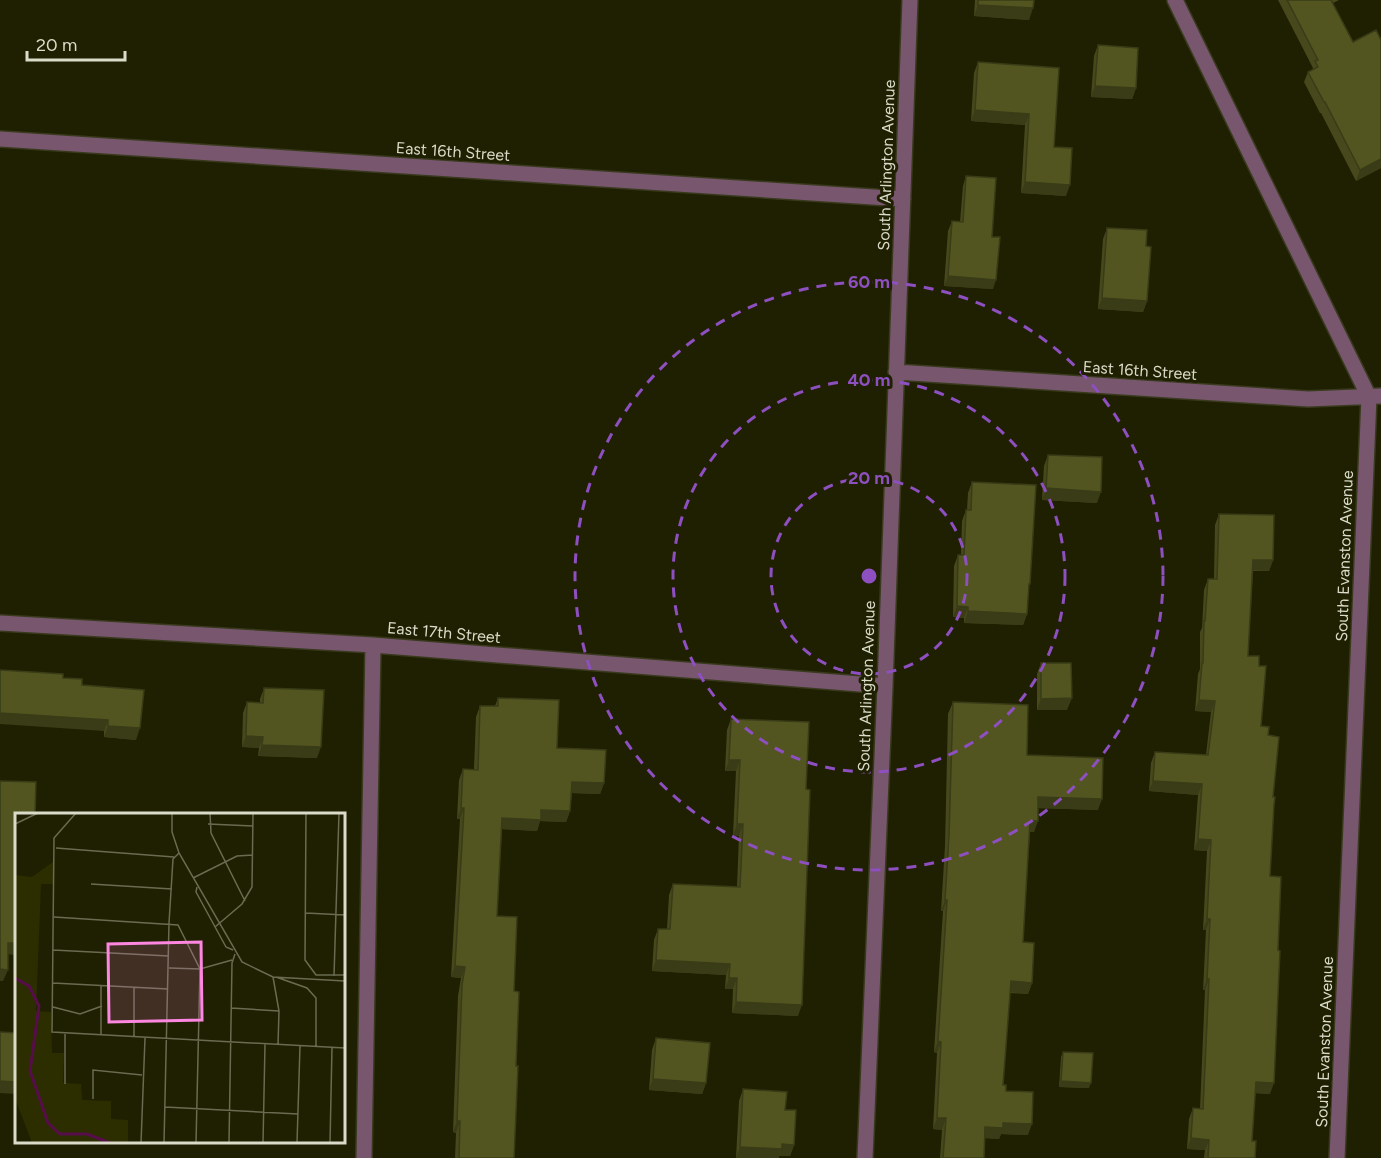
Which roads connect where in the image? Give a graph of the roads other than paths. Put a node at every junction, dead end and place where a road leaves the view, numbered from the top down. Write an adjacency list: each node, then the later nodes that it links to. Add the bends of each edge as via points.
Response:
1 (910, 0): 4 (street, South Arlington Avenue)
2 (1175, 0): 6 (street, South Evanston Avenue)
3 (0, 139): 4 (street, East 16th Street)
4 (903, 199): 5 (street, South Arlington Avenue)
5 (896, 372): 6 (street, East 16th Street, via 1308,399); 9 (street, South Arlington Avenue)
6 (1375, 396): 12 (street, South Evanston Avenue)
7 (0, 623): 8 (street, East 17th Street)
8 (374, 645): 9 (street, East 17th Street); 10 (street)
9 (885, 686): 11 (street, South Arlington Avenue)
10 (364, 1158)
11 (865, 1158)
12 (1337, 1158)

